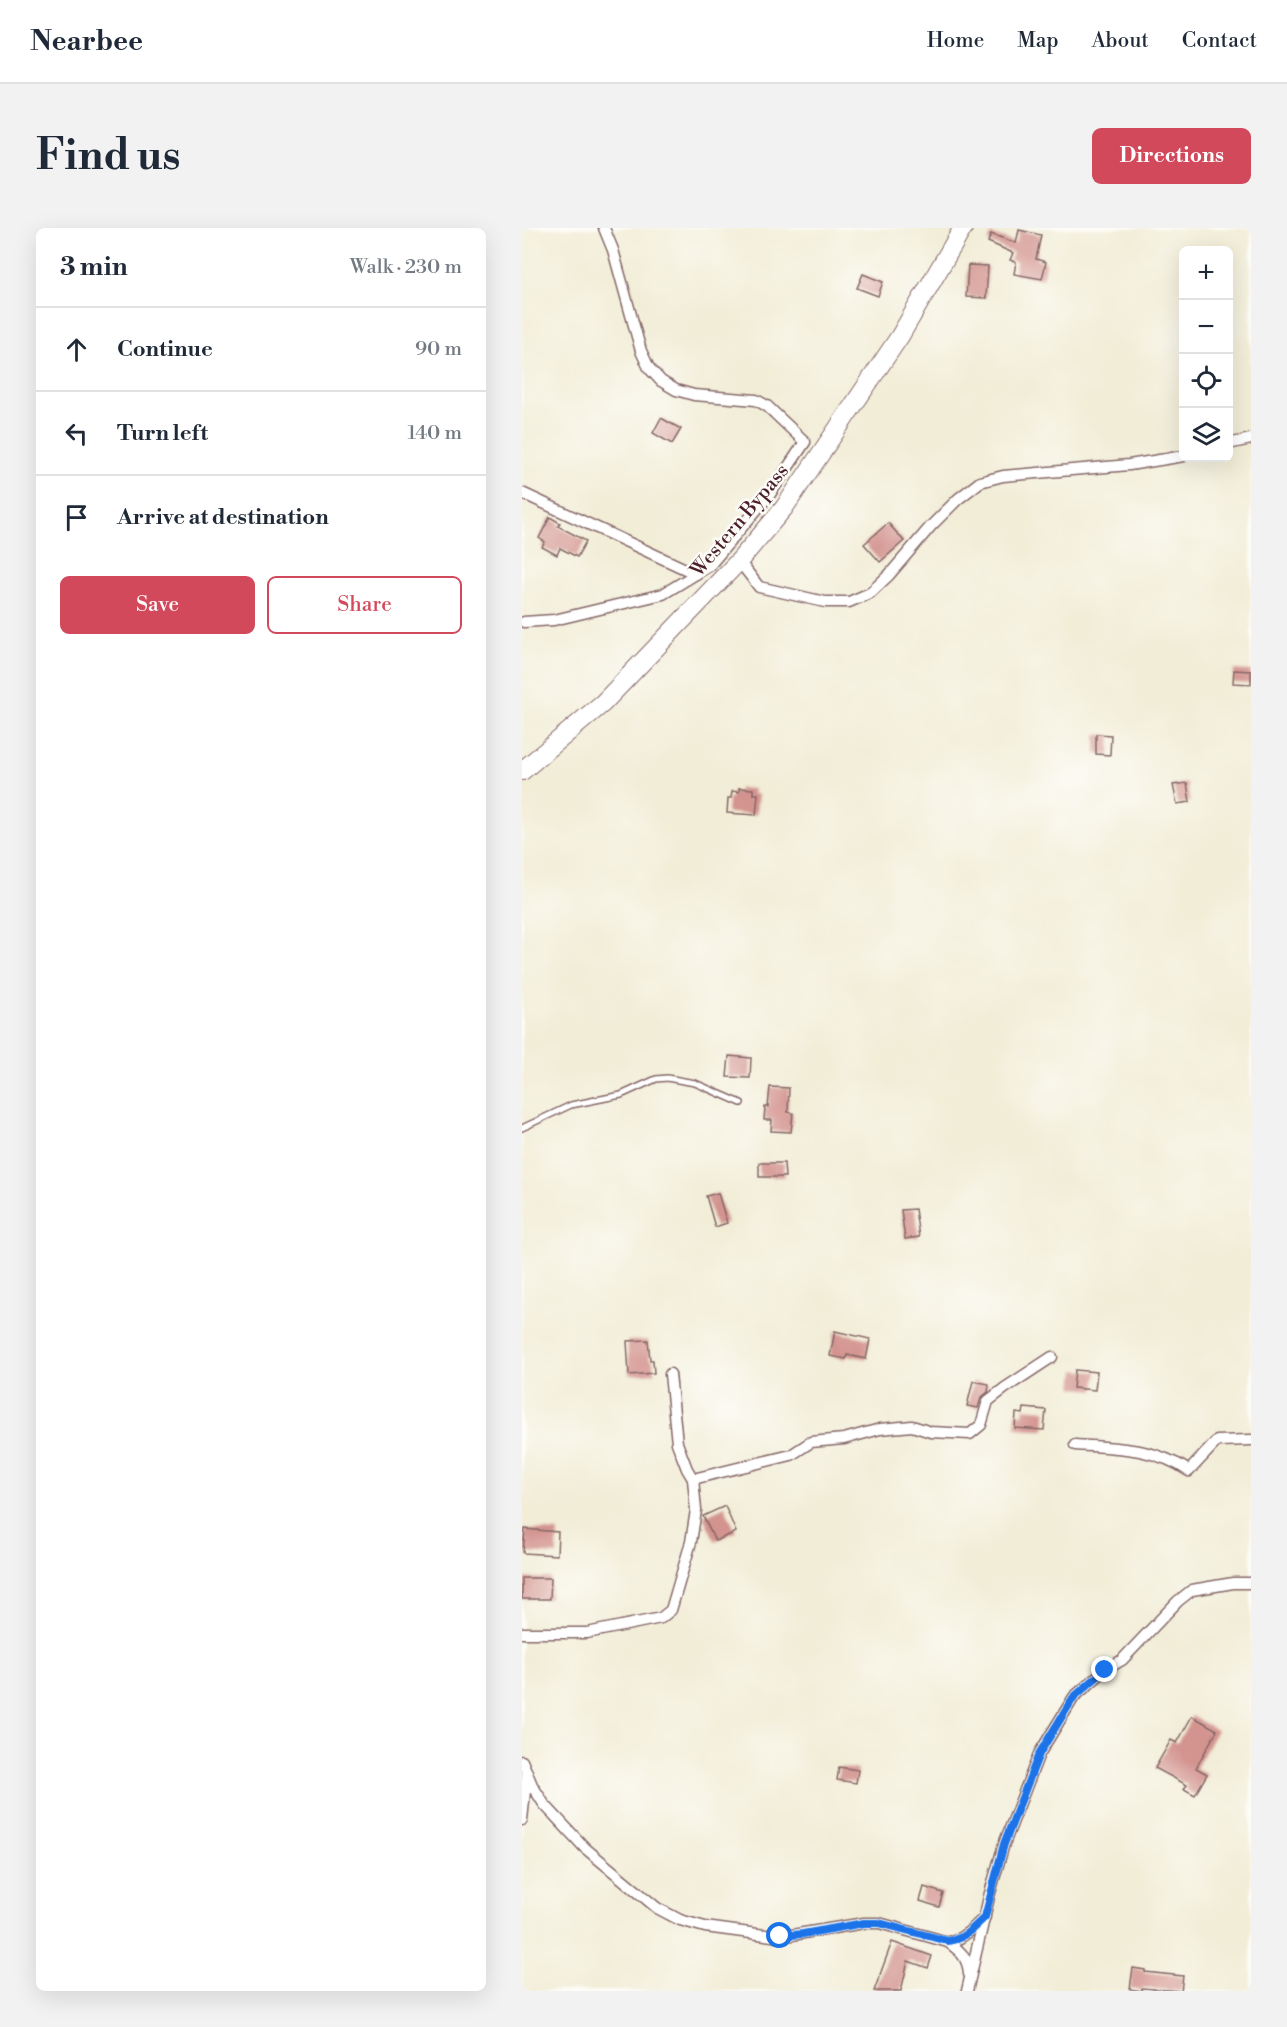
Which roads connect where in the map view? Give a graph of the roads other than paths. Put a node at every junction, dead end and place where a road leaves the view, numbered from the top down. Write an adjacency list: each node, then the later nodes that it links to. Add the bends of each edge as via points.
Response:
1 (604, 228): 8 (street, via 641,351 655,375 676,390 694,395 756,400 805,442 770,494 709,566)
2 (963, 228): 7 (main road, Western Bypass, via 887,355 784,508)
3 (1251, 438): 4 (street)
4 (1233, 443)
5 (1179, 457): 7 (street, via 1003,476 980,482 938,519 870,593 849,602 825,602 759,587)
6 (522, 493): 8 (street)
7 (739, 561): 10 (main road, Western Bypass, via 603,703)
8 (696, 574): 9 (street, via 663,594 554,620)
9 (524, 622)
10 (522, 771)
11 (741, 1102): 12 (lane, via 695,1083 656,1078 621,1095 571,1105)
12 (522, 1128)
13 (1052, 1357): 17 (street, via 988,1401 981,1425 970,1434 931,1432 912,1426 880,1429 844,1439 811,1442 791,1455)
14 (670, 1374): 17 (street, via 677,1443)
15 (1251, 1440): 16 (street, via 1217,1440 1189,1471 1172,1459 1144,1450)
16 (1075, 1445)
17 (693, 1479): 19 (street, via 696,1510 691,1542 671,1610 661,1618 587,1633)
18 (1251, 1582): 23 (street, via 1192,1590 1122,1660 1074,1697 1039,1754 1004,1844)
19 (522, 1632)
20 (522, 1761): 21 (street)
21 (527, 1772): 22 (street); 24 (street, via 544,1804 585,1848 657,1908 680,1920 780,1936 879,1923)
22 (522, 1820)
23 (985, 1917): 24 (street, via 960,1938); 25 (street)
24 (948, 1941): 25 (street, via 968,1962)
25 (968, 1987)

